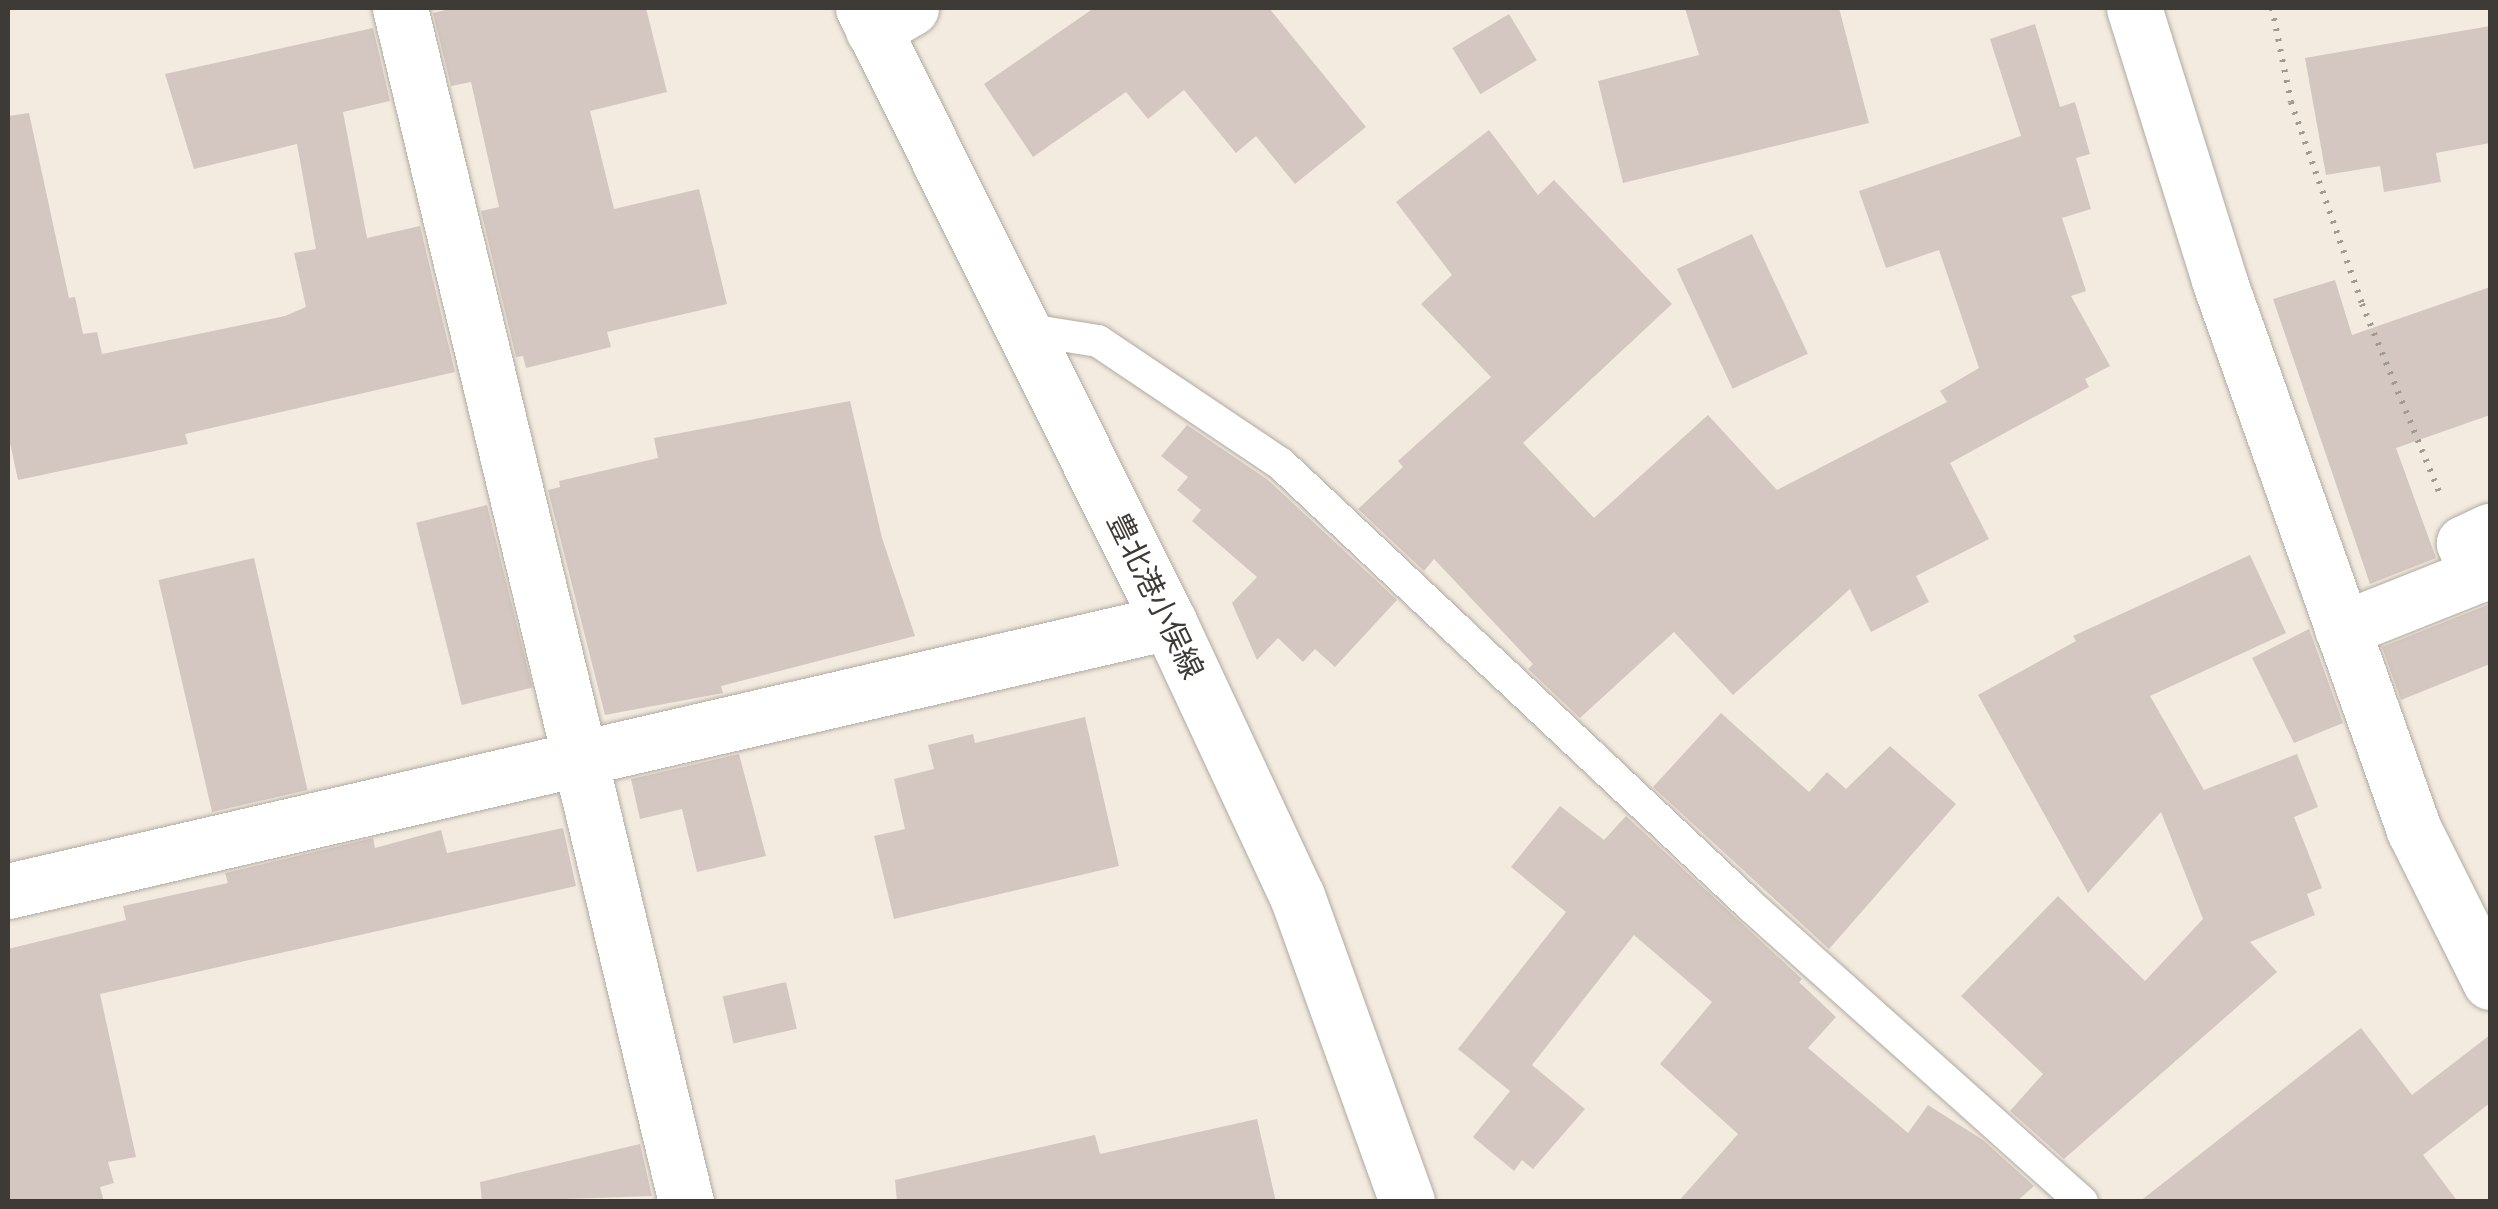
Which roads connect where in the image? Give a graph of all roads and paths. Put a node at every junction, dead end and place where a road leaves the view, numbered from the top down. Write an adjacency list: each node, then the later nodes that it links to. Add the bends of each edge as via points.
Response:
1 (400, 8): 9 (street)
2 (2134, 8): 8 (street, via 2219,280)
3 (2272, 8): 6 (path, via 2291,102 2362,304)
4 (882, 15): 5 (street, 豊北港小俣線)
5 (1023, 329): 7 (street, 豊北港小俣線); 14 (lane, via 1098,341 1281,464 1751,906)
6 (2477, 537): 8 (street, via 2478,575)
7 (1170, 622): 9 (street); 13 (street, 豊北港小俣線, via 1298,896)
8 (2342, 628): 11 (street, via 2414,830)
9 (582, 758): 10 (street); 12 (street)
10 (8, 891)
11 (2490, 982)
12 (686, 1202)
13 (1407, 1202)
14 (2082, 1202)

